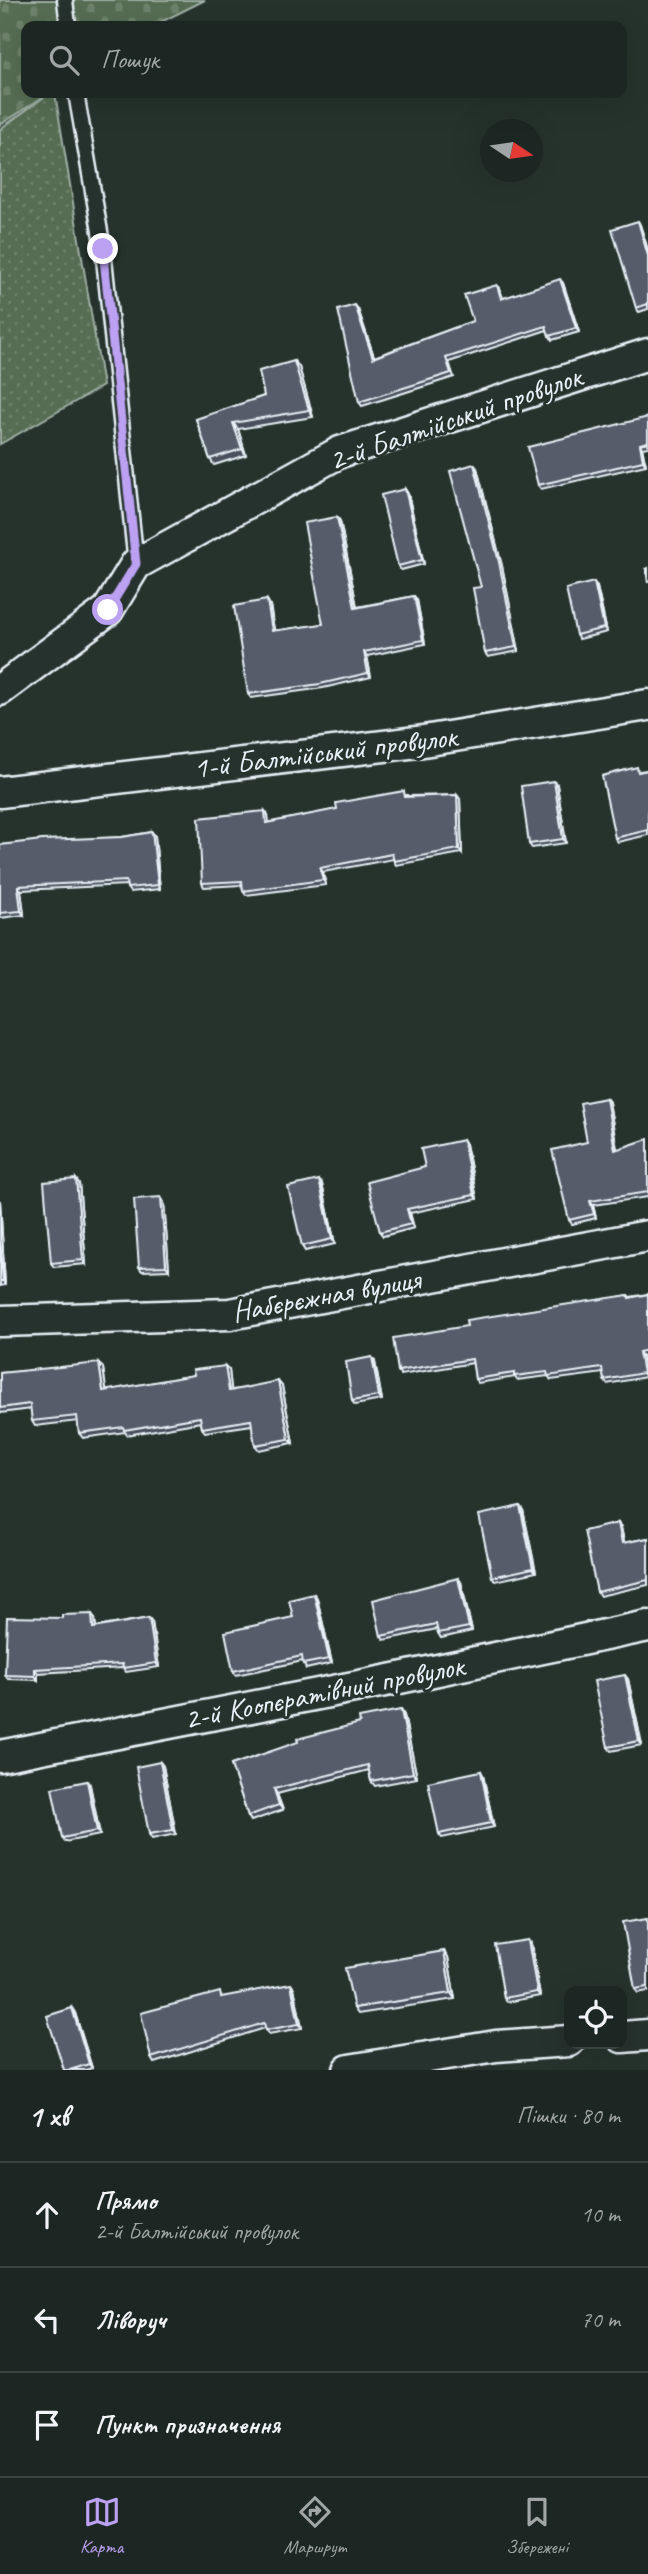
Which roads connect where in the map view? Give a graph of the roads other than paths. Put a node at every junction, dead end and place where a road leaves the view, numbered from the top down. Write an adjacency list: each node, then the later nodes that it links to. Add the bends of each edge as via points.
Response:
1 (65, 0): 2 (lane)
2 (67, 21)
3 (77, 98): 5 (lane, via 103,249)
4 (648, 355): 5 (street, 2-й Балтійський провулок, via 340,452)
5 (136, 564): 6 (street, 2-й Балтійський провулок, via 108,610)
6 (0, 690)
7 (648, 705): 8 (street, 1-й Балтійський провулок, via 417,743)
8 (0, 792)
9 (648, 1236): 10 (street, Набєрєжная вулиця, via 230,1314)
10 (0, 1321)
11 (648, 1626): 12 (street, 2-й Коопєратівний провулок)
12 (0, 1756)
13 (648, 2035): 14 (street)
14 (627, 2037)
15 (564, 2041): 16 (street, via 496,2046)
16 (349, 2070)

